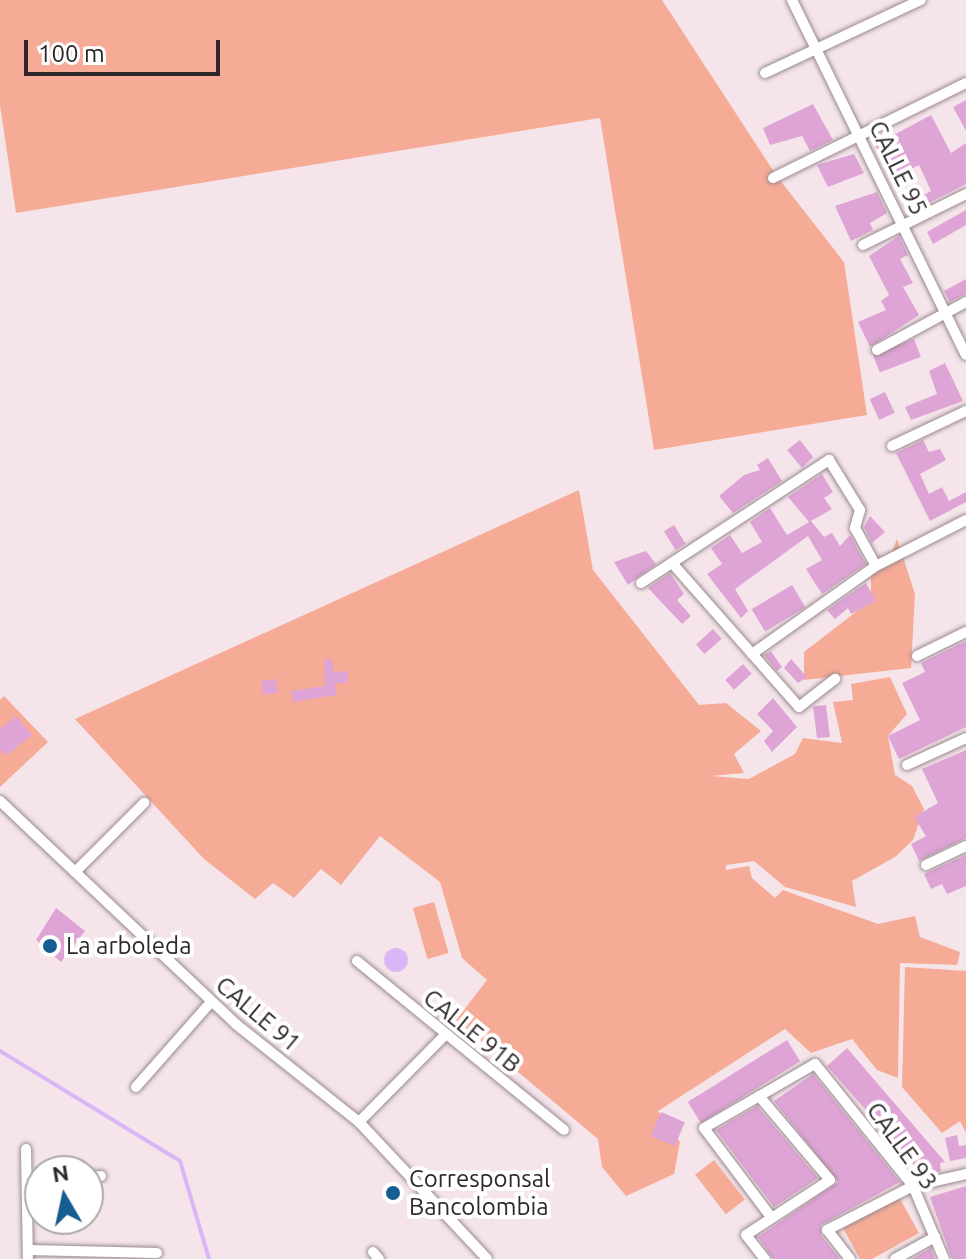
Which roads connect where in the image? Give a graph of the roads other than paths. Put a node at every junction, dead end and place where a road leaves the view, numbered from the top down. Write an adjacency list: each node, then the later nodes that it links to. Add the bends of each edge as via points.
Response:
1 (792, 0): 3 (street, CALLE 95)
2 (921, 0): 3 (street)
3 (817, 50): 4 (street); 6 (street, CALLE 95)
4 (765, 73)
5 (966, 83): 6 (street)
6 (859, 134): 7 (street); 9 (street, CALLE 95)
7 (773, 178)
8 (966, 194): 9 (street)
9 (904, 226): 10 (street); 12 (street, CALLE 95)
10 (863, 245)
11 (966, 302): 12 (street)
12 (947, 312): 13 (street); 14 (street, CALLE 95)
13 (877, 350)
14 (966, 355)
15 (966, 411): 16 (street)
16 (892, 446)
17 (966, 520): 19 (street)
18 (672, 563): 19 (street, via 829,460 860,510 855,528); 20 (street); 22 (street)
19 (876, 566): 22 (street)
20 (641, 583)
21 (966, 632): 23 (street)
22 (752, 654): 24 (street, via 799,707)
23 (917, 656)
24 (835, 679)
25 (966, 738): 26 (street)
26 (907, 765)
27 (0, 801): 31 (street, CALLE 91)
28 (144, 803): 31 (street)
29 (966, 846): 30 (street)
30 (926, 865)
31 (75, 872): 33 (street, CALLE 91)
32 (357, 961): 34 (street, CALLE 91B)
33 (211, 1002): 35 (street); 37 (street, CALLE 91)
34 (444, 1036): 37 (street); 38 (street, CALLE 91B)
35 (136, 1087)
36 (759, 1096): 42 (street, CALLE 93, via 815,1064); 43 (street, via 704,1128); 43 (street, via 830,1180)
37 (359, 1122): 47 (street, CALLE 91)
38 (564, 1130)
39 (26, 1149): 40 (street)
40 (26, 1155)
41 (966, 1174): 42 (street)
42 (913, 1186): 44 (street, CALLE 93); 49 (street, via 827,1230)
43 (771, 1217): 48 (street, via 746,1235)
44 (935, 1237): 50 (street); 51 (street, CALLE 93)
45 (157, 1253): 46 (street)
46 (28, 1254)
47 (487, 1259)
48 (765, 1259)
49 (850, 1259)
50 (895, 1259)
51 (944, 1259)

